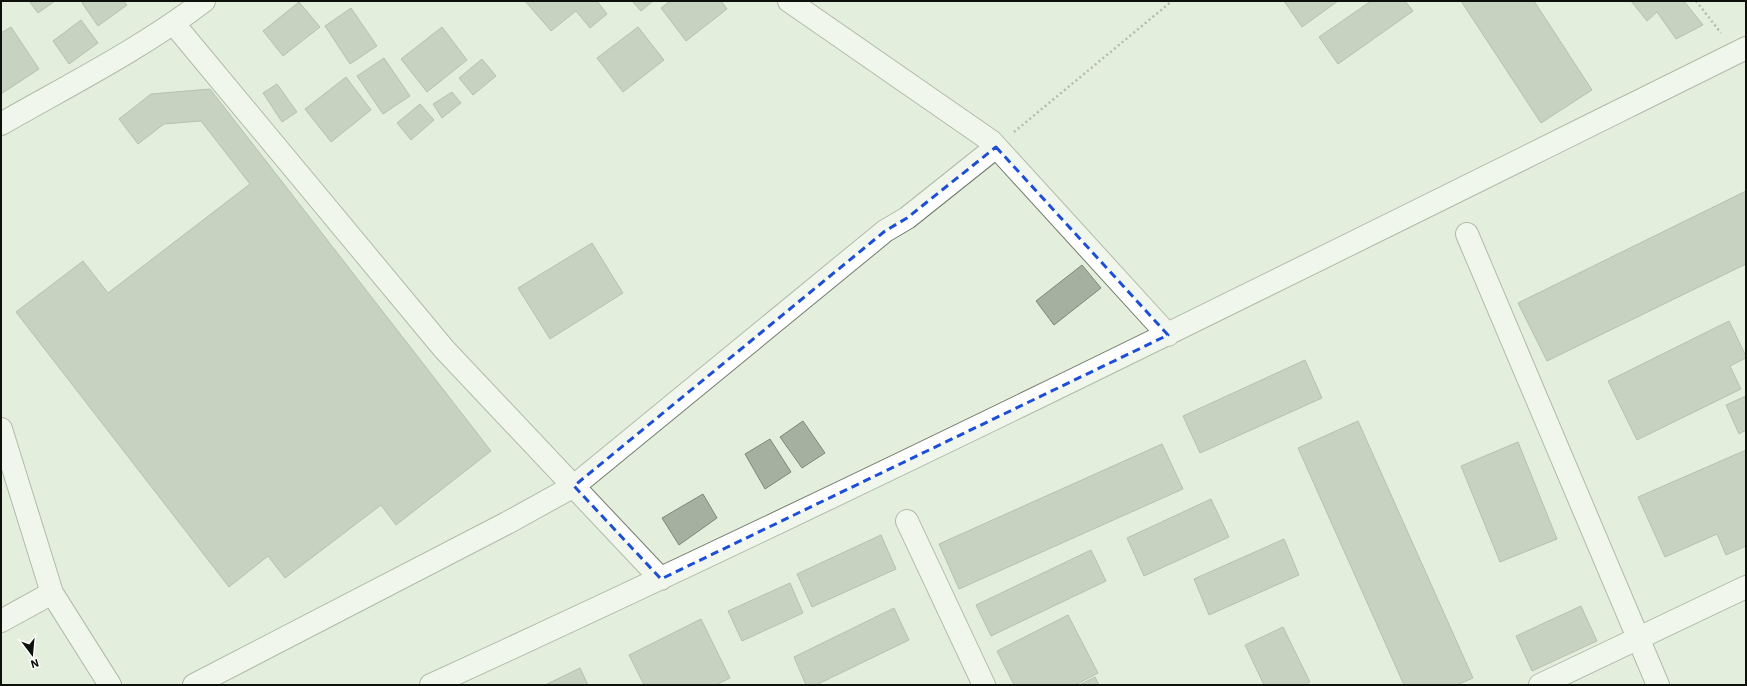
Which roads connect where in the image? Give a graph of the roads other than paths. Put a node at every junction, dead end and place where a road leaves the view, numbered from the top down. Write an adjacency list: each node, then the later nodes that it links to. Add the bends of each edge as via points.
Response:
1 (204, 1): 3 (street)
2 (789, 1): 6 (street)
3 (174, 24): 5 (street); 10 (street, via 444,349)
4 (1741, 50): 8 (street)
5 (1, 124)
6 (996, 146): 8 (street); 10 (street, via 907,218 885,231)
7 (1467, 234): 16 (street)
8 (1168, 335): 12 (street)
9 (1, 429): 14 (street)
10 (574, 486): 12 (street); 18 (street)
11 (908, 521): 20 (street)
12 (661, 579): 19 (street)
13 (1746, 587): 16 (street)
14 (52, 593): 15 (street); 17 (street)
15 (1, 620)
16 (1636, 638): 21 (street); 22 (street)
17 (110, 685)
18 (194, 685)
19 (431, 685)
20 (984, 685)
21 (1540, 685)
22 (1658, 685)

